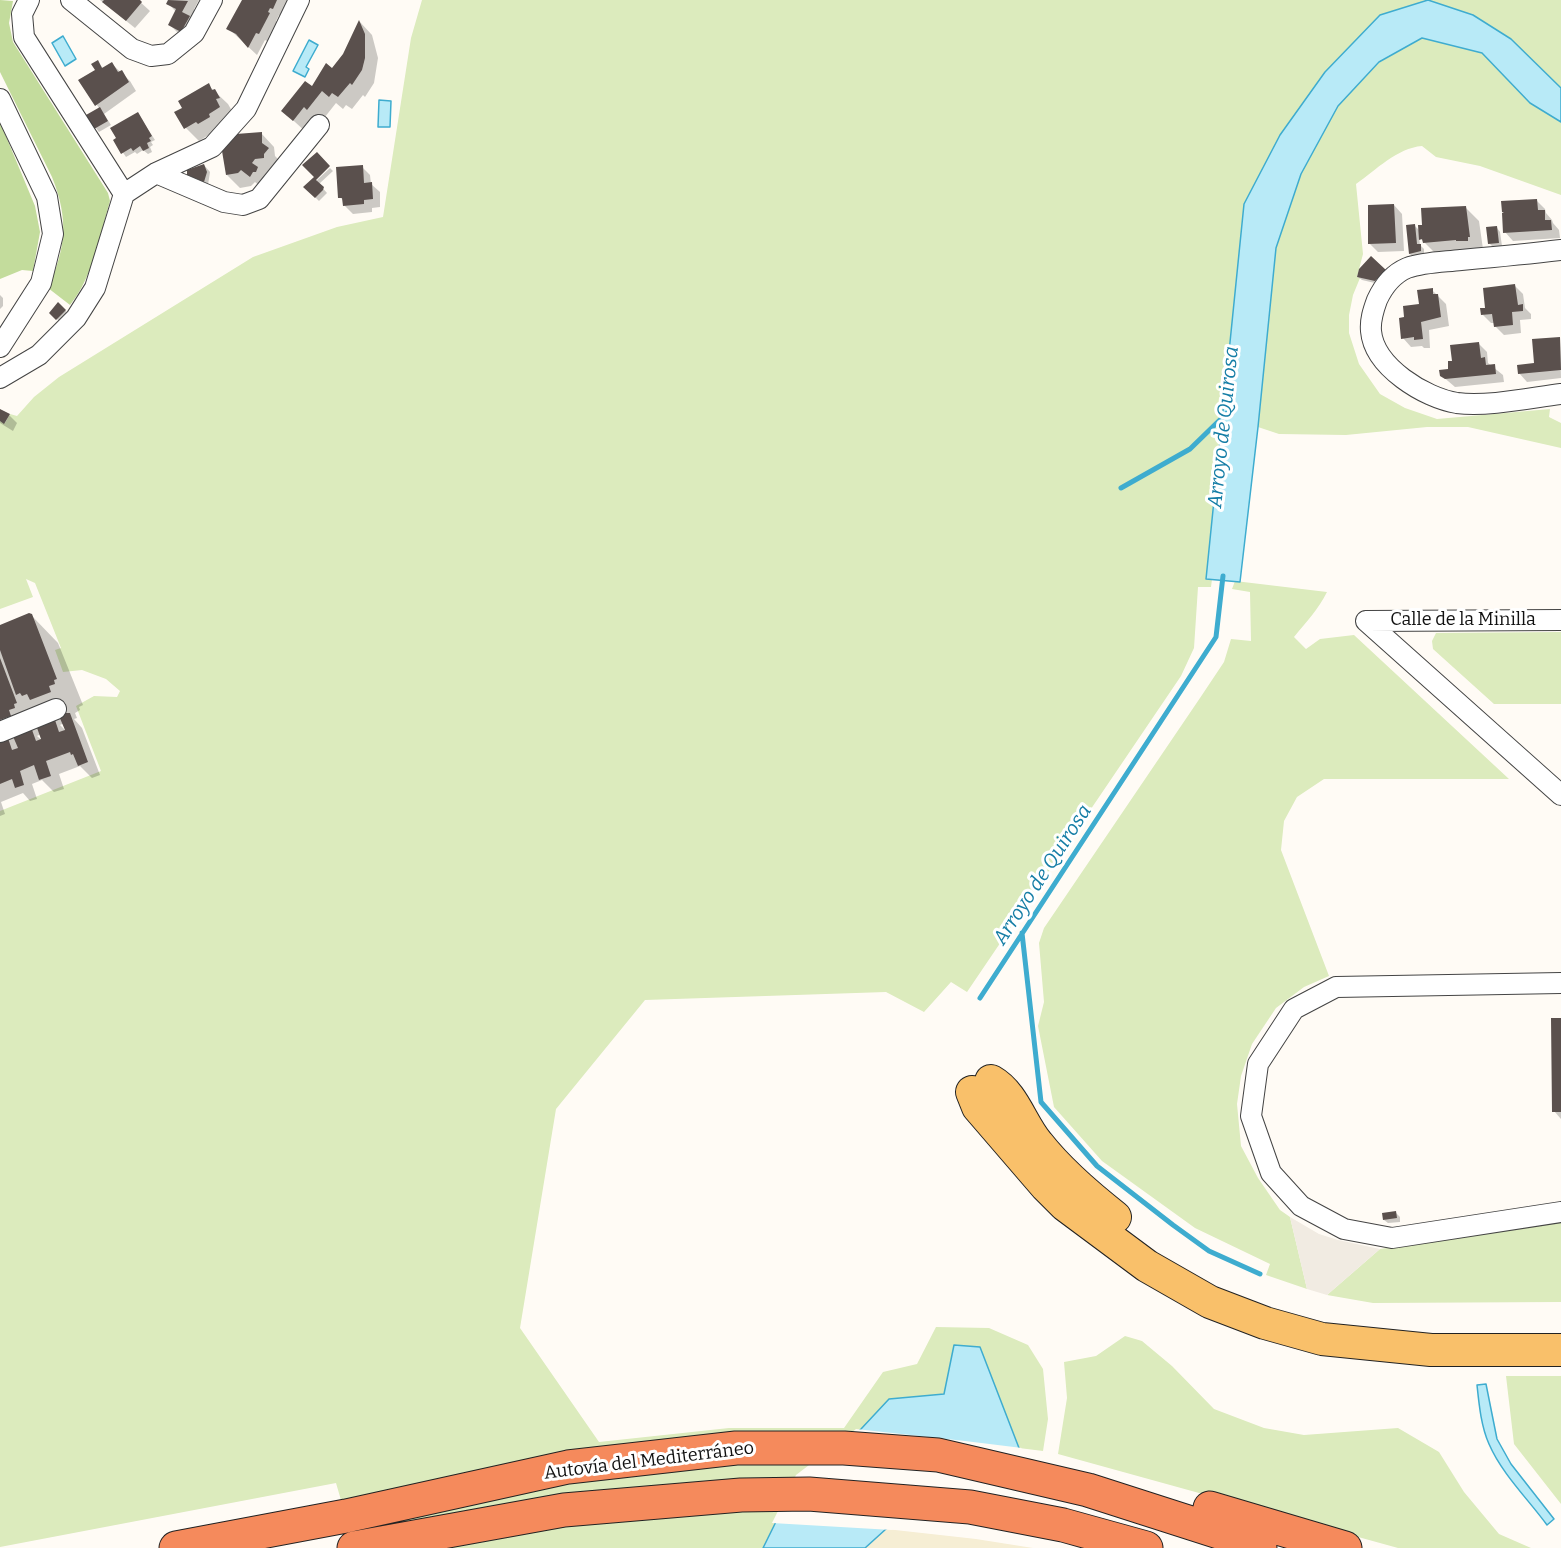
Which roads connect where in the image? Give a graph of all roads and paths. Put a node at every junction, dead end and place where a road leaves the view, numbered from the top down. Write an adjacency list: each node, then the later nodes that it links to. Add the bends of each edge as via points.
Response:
1 (29, 0): 8 (street, via 22,15 24,37)
2 (71, 0): 3 (street, via 132,49 151,56 168,54 194,33)
3 (212, 0)
4 (299, 0): 7 (street, via 246,109 213,147)
5 (0, 99): 10 (street, via 46,197 53,234 41,283)
6 (319, 125): 7 (street, via 259,199 243,205 224,202)
7 (156, 173): 8 (street)
8 (124, 194): 11 (street, via 95,288 76,318 39,356)
9 (1561, 250): 12 (street, via 1407,268 1381,291 1372,313 1371,333 1381,357 1399,376 1427,393 1456,403)
10 (0, 347)
11 (0, 378)
12 (1561, 394)
13 (1561, 620): 16 (street, Calle de la Minilla, via 1366,621)
14 (56, 709): 15 (street)
15 (0, 732)
16 (1559, 791)
17 (1561, 983): 18 (street, via 1336,987 1294,1009 1258,1064 1251,1116 1271,1173 1301,1206 1344,1229 1392,1238)
18 (1561, 1212)
19 (1561, 1329): 20 (main road, via 1431,1331 1337,1321 1277,1306 1157,1250 1064,1174 1036,1142 1002,1088 982,1086 978,1107 1065,1205 1147,1266 1210,1302 1322,1339 1431,1350)
20 (1561, 1350)
21 (687, 1499): 24 (highway, via 564,1510); 25 (highway, via 811,1513 895,1516); 26 (highway, via 809,1494 970,1508 1063,1525)
22 (1229, 1524): 23 (highway, Autovía del Mediterráneo, via 938,1455 844,1448 736,1448 568,1467 346,1516); 27 (highway, Autovía del Mediterráneo); 28 (highway)
23 (176, 1548)
24 (354, 1548)
25 (1081, 1548)
26 (1146, 1548)
27 (1260, 1548)
28 (1345, 1548)

